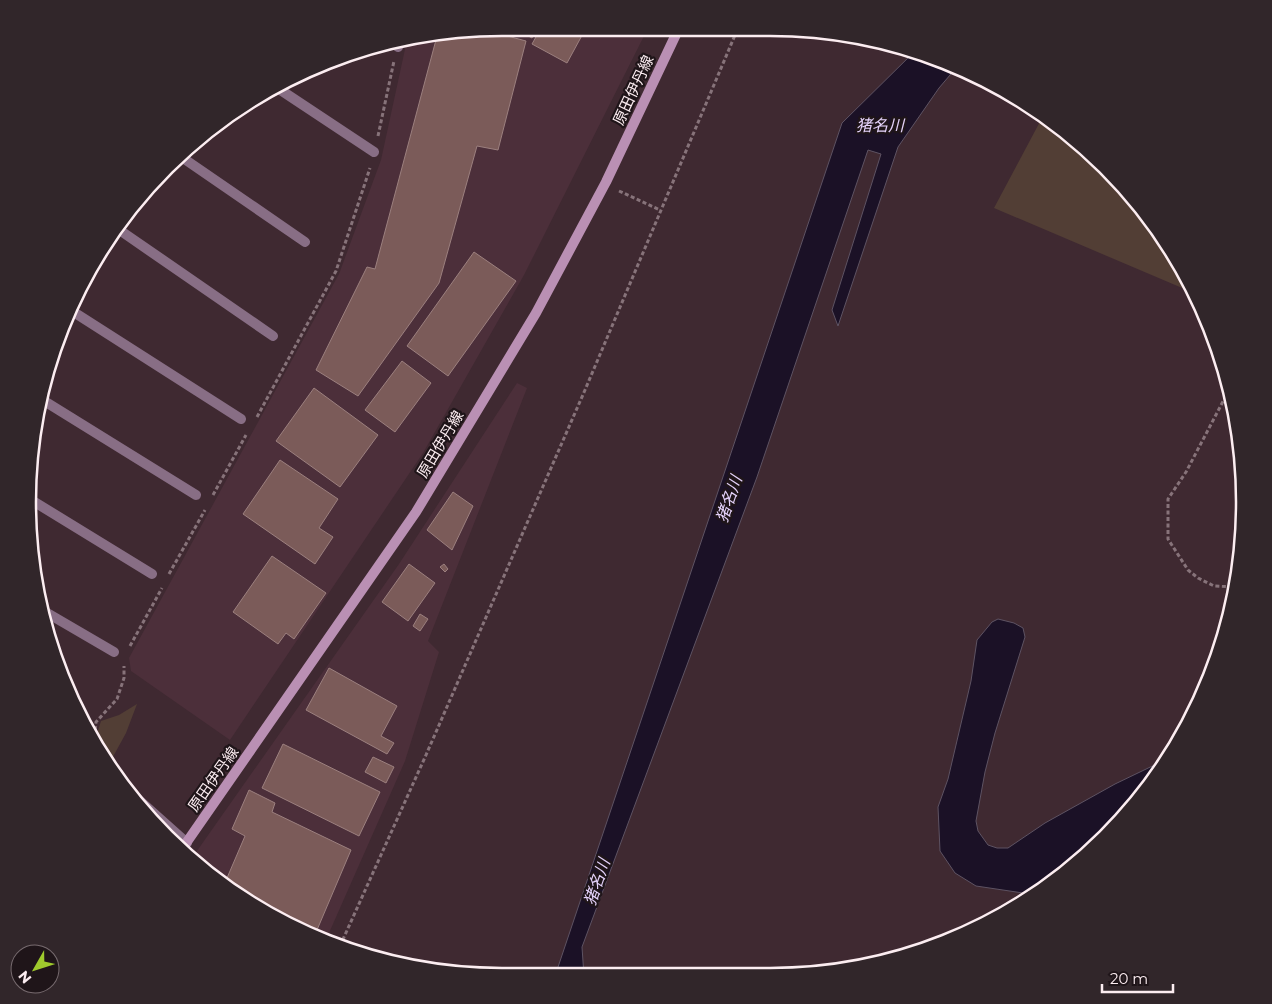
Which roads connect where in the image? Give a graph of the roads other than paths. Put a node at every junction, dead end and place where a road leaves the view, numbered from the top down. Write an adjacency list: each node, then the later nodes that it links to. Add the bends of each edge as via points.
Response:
1 (675, 36): 16 (street, 原田伊丹線, via 606,182 526,330 416,512)
2 (283, 91): 3 (street)
3 (374, 152)
4 (186, 160): 6 (street)
5 (122, 232): 8 (street)
6 (305, 242)
7 (76, 314): 10 (street)
8 (273, 336)
9 (47, 403): 11 (street)
10 (241, 419)
11 (196, 495)
12 (36, 503): 13 (street)
13 (152, 574)
14 (50, 615): 15 (street)
15 (114, 652)
16 (186, 844)

